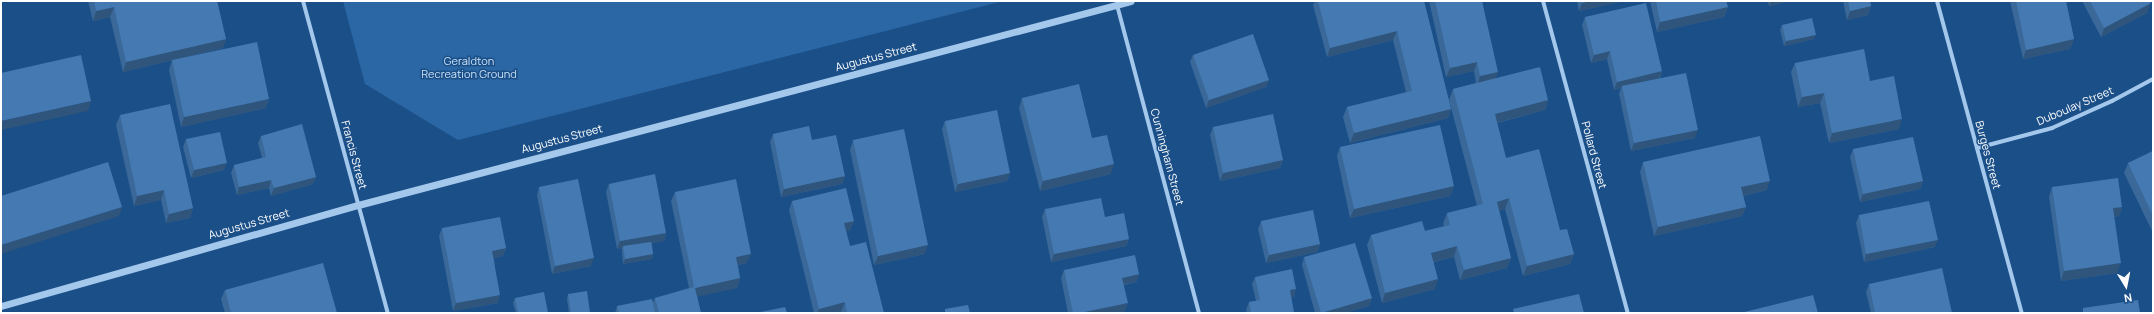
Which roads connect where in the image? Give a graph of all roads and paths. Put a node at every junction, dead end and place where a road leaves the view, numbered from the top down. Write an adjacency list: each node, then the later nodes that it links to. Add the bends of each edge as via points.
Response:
1 (303, 1): 8 (street, Francis Street)
2 (1131, 1): 5 (street, Augustus Street)
3 (1542, 1): 12 (street, Pollard Street)
4 (1937, 1): 7 (street, Burges Street)
5 (1117, 5): 8 (street, Augustus Street); 11 (street, Cunningham Street)
6 (2153, 78): 7 (street, Duboulay Street, via 2112,101 2052,128)
7 (1977, 148): 13 (street, Burges Street)
8 (358, 204): 9 (street, Augustus Street); 10 (street, Francis Street)
9 (1, 306)
10 (388, 313)
11 (1199, 313)
12 (1628, 313)
13 (2022, 313)

